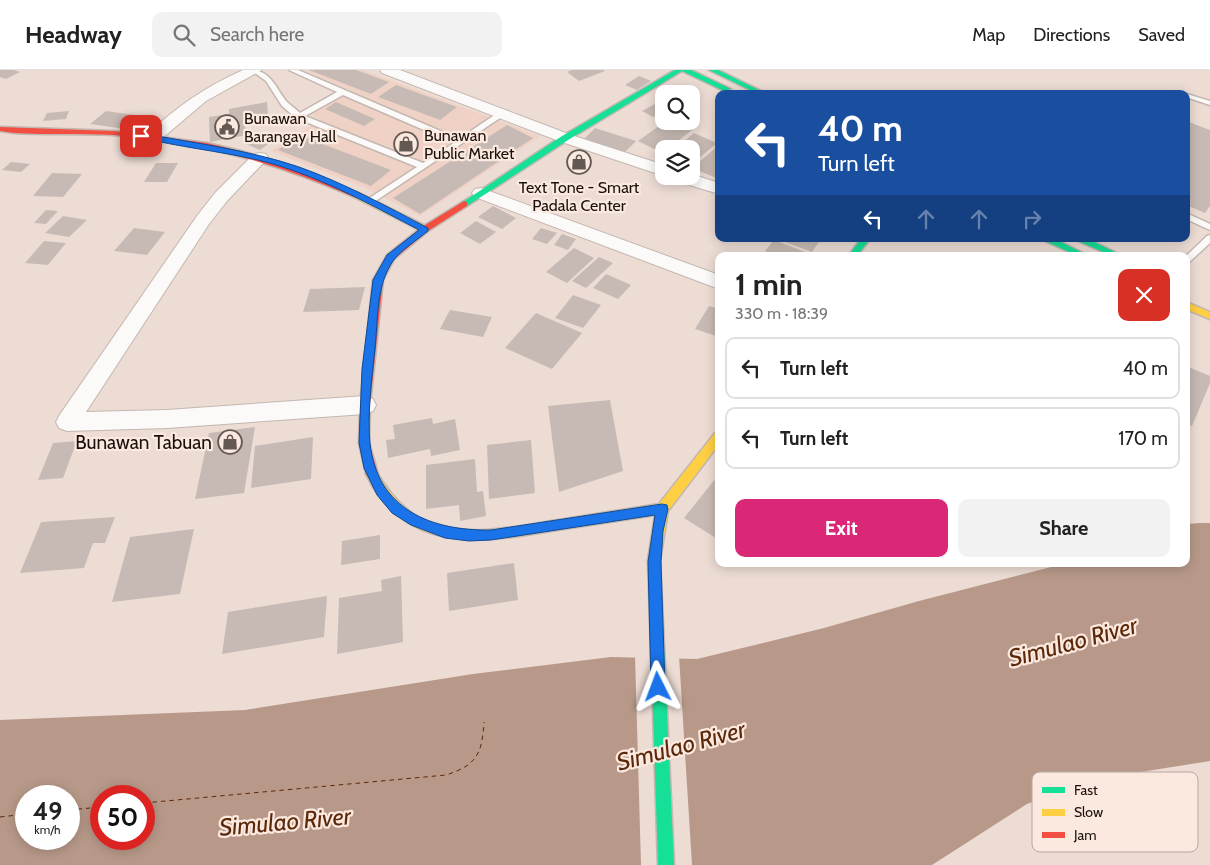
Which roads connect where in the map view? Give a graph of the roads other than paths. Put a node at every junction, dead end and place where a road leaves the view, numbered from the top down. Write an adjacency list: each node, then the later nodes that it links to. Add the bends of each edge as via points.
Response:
1 (254, 70): 13 (lane, via 269,80 285,104); 15 (street, via 189,104)
2 (292, 70): 9 (lane)
3 (387, 70): 12 (street)
4 (680, 70): 16 (main road)
5 (685, 70): 7 (main road)
6 (712, 70): 8 (main road)
7 (728, 90)
8 (755, 90)
9 (343, 92): 13 (lane); 17 (lane)
10 (1190, 96): 11 (lane)
11 (1210, 103)
12 (502, 114): 16 (street); 17 (lane)
13 (299, 116): 19 (lane)
14 (0, 129): 15 (main road, via 42,134 82,131)
15 (154, 137): 18 (main road)
16 (565, 138): 20 (street); 23 (main road)
17 (459, 142): 19 (lane)
18 (260, 158): 24 (main road, via 297,169); 39 (street, via 221,197 204,220 67,422 185,418)
19 (423, 166): 24 (lane)
20 (655, 168)
21 (700, 183): 22 (street)
22 (715, 189)
23 (481, 193): 27 (main road); 36 (street)
24 (371, 201): 27 (main road)
25 (1190, 218): 26 (lane)
26 (1210, 226)
27 (425, 230): 39 (main road, via 390,258 378,280)
28 (1210, 238): 35 (lane)
29 (864, 242): 32 (main road)
30 (1055, 242): 33 (main road)
31 (1088, 242): 34 (main road)
32 (855, 252)
33 (1076, 252)
34 (1110, 252)
35 (1190, 258)
36 (715, 281)
37 (1190, 307): 38 (main road)
38 (1210, 316)
39 (365, 405): 41 (main road, via 364,443 370,468 381,491 397,509 415,522 445,532 491,535)
40 (715, 441): 41 (main road)
41 (662, 509): 42 (main road, via 654,562)
42 (666, 865)

